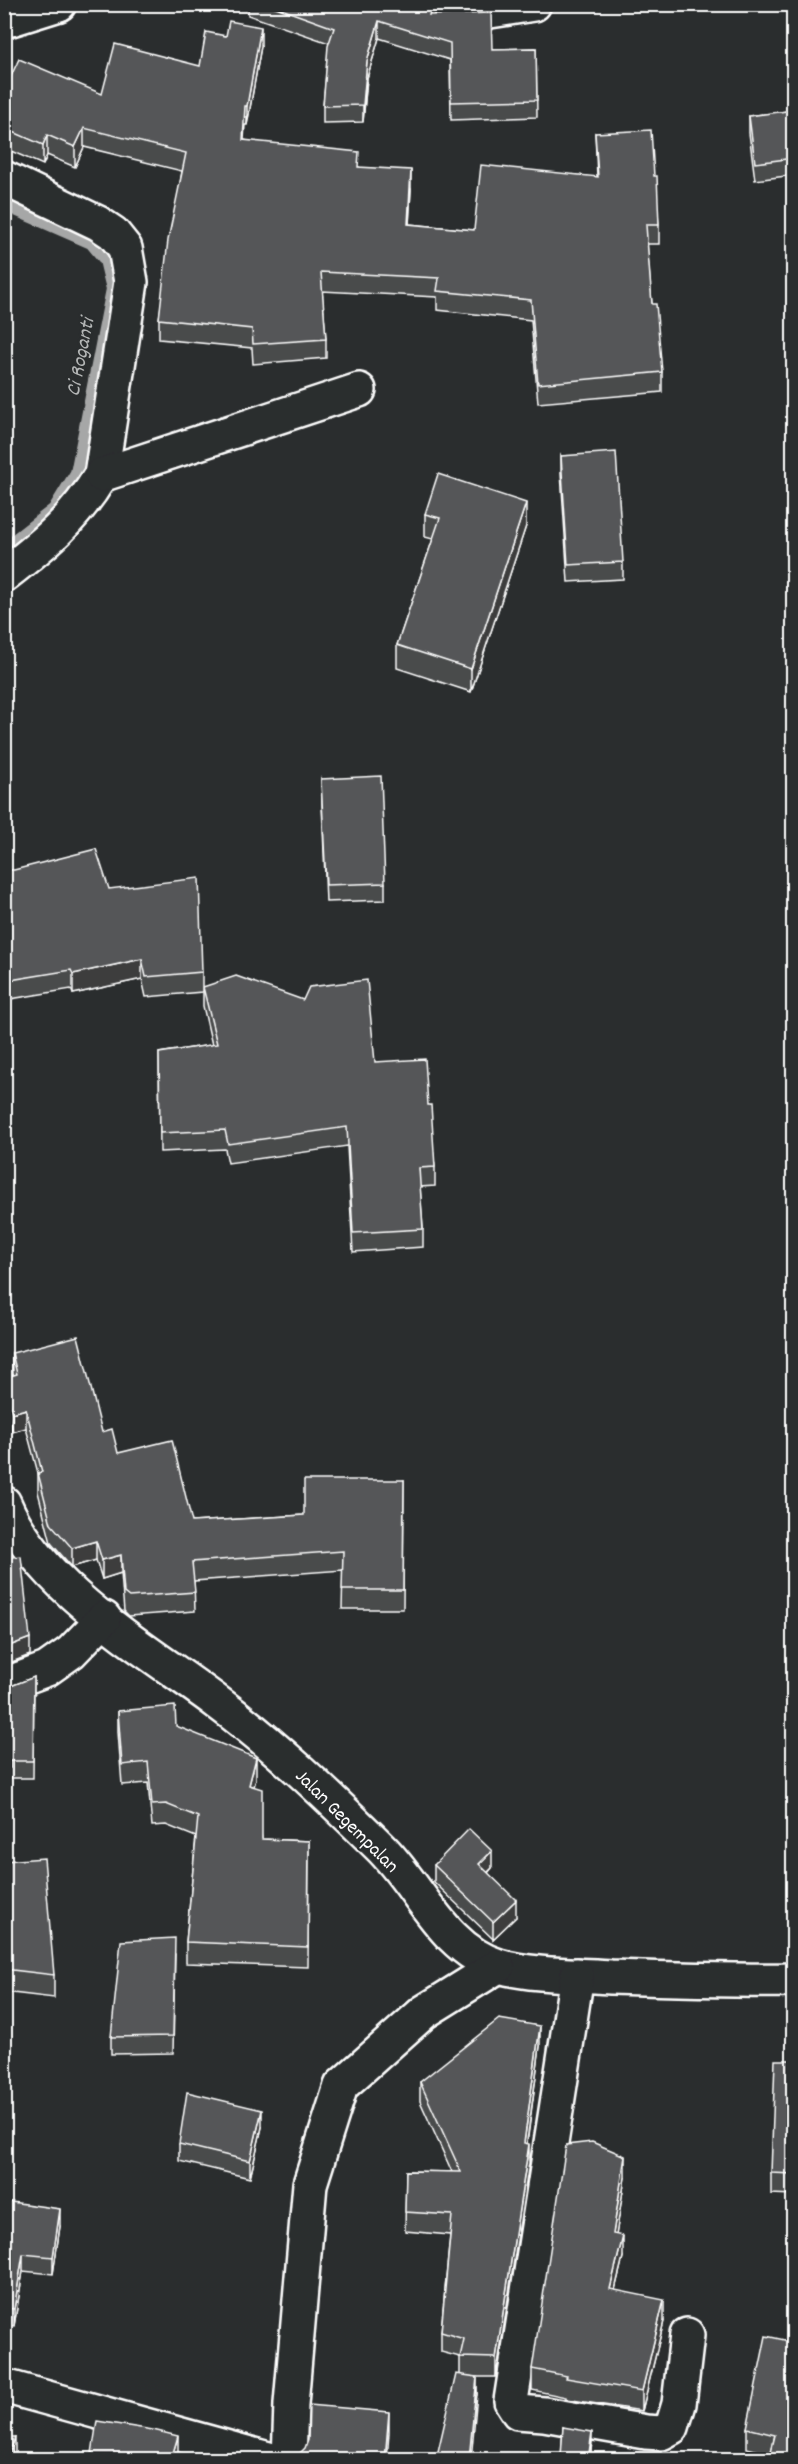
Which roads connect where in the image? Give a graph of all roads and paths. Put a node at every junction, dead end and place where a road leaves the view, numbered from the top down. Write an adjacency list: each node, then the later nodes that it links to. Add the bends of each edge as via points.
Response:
1 (59, 4): 4 (street)
2 (459, 4): 3 (street, via 490,11)
3 (534, 4)
4 (9, 22)
5 (4, 178): 7 (street, via 98,223 125,248 131,282)
6 (359, 390): 7 (street)
7 (101, 475): 8 (street, via 69,520)
8 (4, 575)
9 (4, 1503): 10 (street, Jalan Gegempalan, via 50,1573)
10 (104, 1618): 11 (street, via 48,1669); 12 (street, Jalan Gegempalan, via 218,1702 308,1776 387,1854 450,1936)
11 (4, 1685)
12 (498, 1966): 13 (street, Jalan Gegempalan); 18 (street, via 424,2012 341,2085 310,2184)
13 (577, 1975): 14 (street, Jalan Gegempalan); 15 (street, via 511,2401 518,2412 661,2433 672,2427 679,2404)
14 (794, 1980)
15 (687, 2335)
16 (4, 2386): 17 (street)
17 (272, 2460)
18 (289, 2460)

